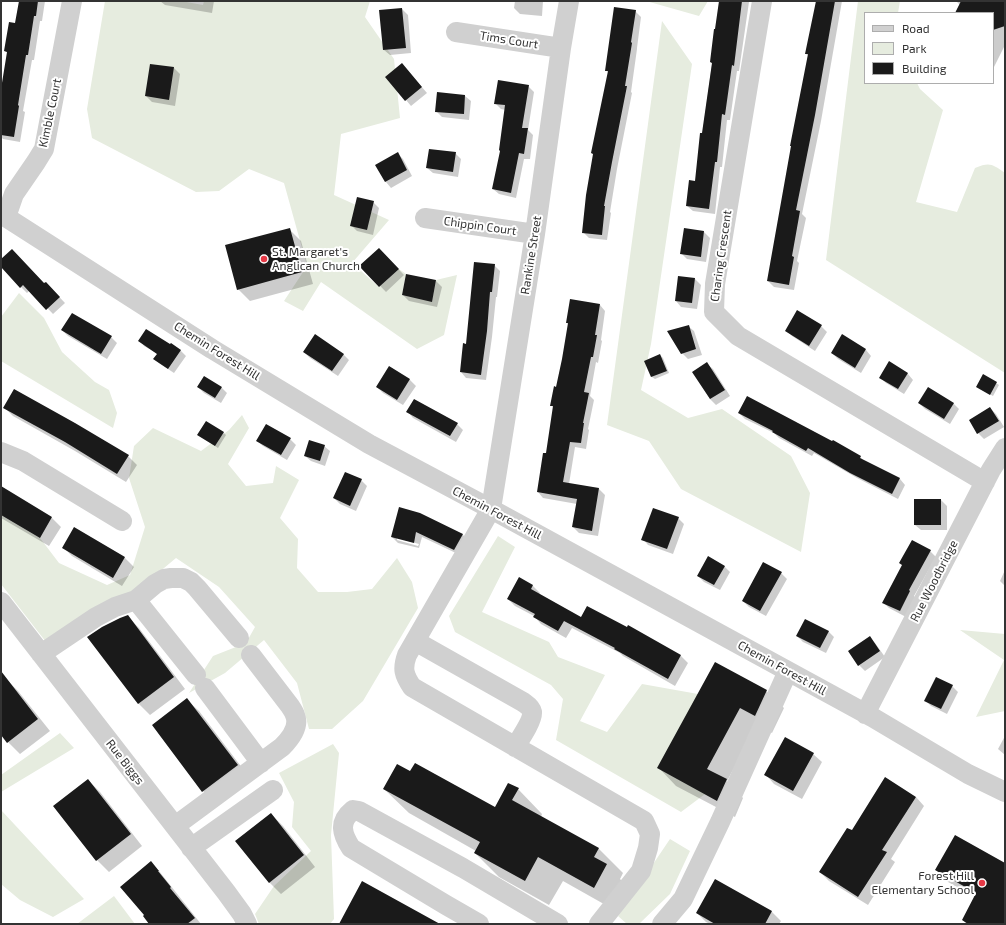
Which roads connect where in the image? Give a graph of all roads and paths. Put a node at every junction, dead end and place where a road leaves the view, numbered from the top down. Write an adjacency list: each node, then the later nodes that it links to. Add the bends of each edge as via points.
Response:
1 (72, 1): 6 (street, Kimble Court, via 44,149)
2 (569, 1): 5 (street, Rankine Street)
3 (762, 1): 11 (street, Charing Crescent, via 715,284 714,312 738,336)
4 (456, 32): 5 (street, Tims Court)
5 (561, 48): 8 (street, Rankine Street)
6 (3, 215): 12 (street, Chemin Forest Hill, via 369,444)
7 (425, 218): 8 (street, Chippin Court)
8 (535, 234): 12 (street, Rankine Street)
9 (1005, 448): 11 (street, Rue Woodbridge)
10 (1, 452): 13 (street)
11 (985, 482): 21 (street, Rue Woodbridge)
12 (491, 509): 17 (street); 20 (street, Chemin Forest Hill)
13 (122, 521)
14 (136, 600): 16 (street, via 164,579 183,578 197,588); 18 (street, via 96,617); 23 (street)
15 (1, 602): 18 (street, Rue Biggs)
16 (239, 638)
17 (416, 641): 22 (street, via 404,663 405,676 412,687); 22 (street, via 530,707 531,719)
18 (42, 654): 26 (street, Rue Biggs)
19 (251, 655): 23 (street, via 290,706 297,721 288,742)
20 (788, 671): 21 (street, Chemin Forest Hill); 32 (street, via 682,899)
21 (865, 714): 25 (street, Chemin Forest Hill, via 968,774)
22 (515, 747): 31 (street, via 644,821 650,834 640,871)
23 (261, 763): 26 (street)
24 (273, 790): 27 (street)
25 (1005, 792)
26 (175, 826): 27 (street, Rue Biggs)
27 (191, 848): 28 (street, Rue Biggs)
28 (248, 924)
29 (480, 924): 30 (street, via 351,848 343,833 347,815 353,810 359,811)
30 (558, 924)
31 (599, 924)
32 (662, 924)

